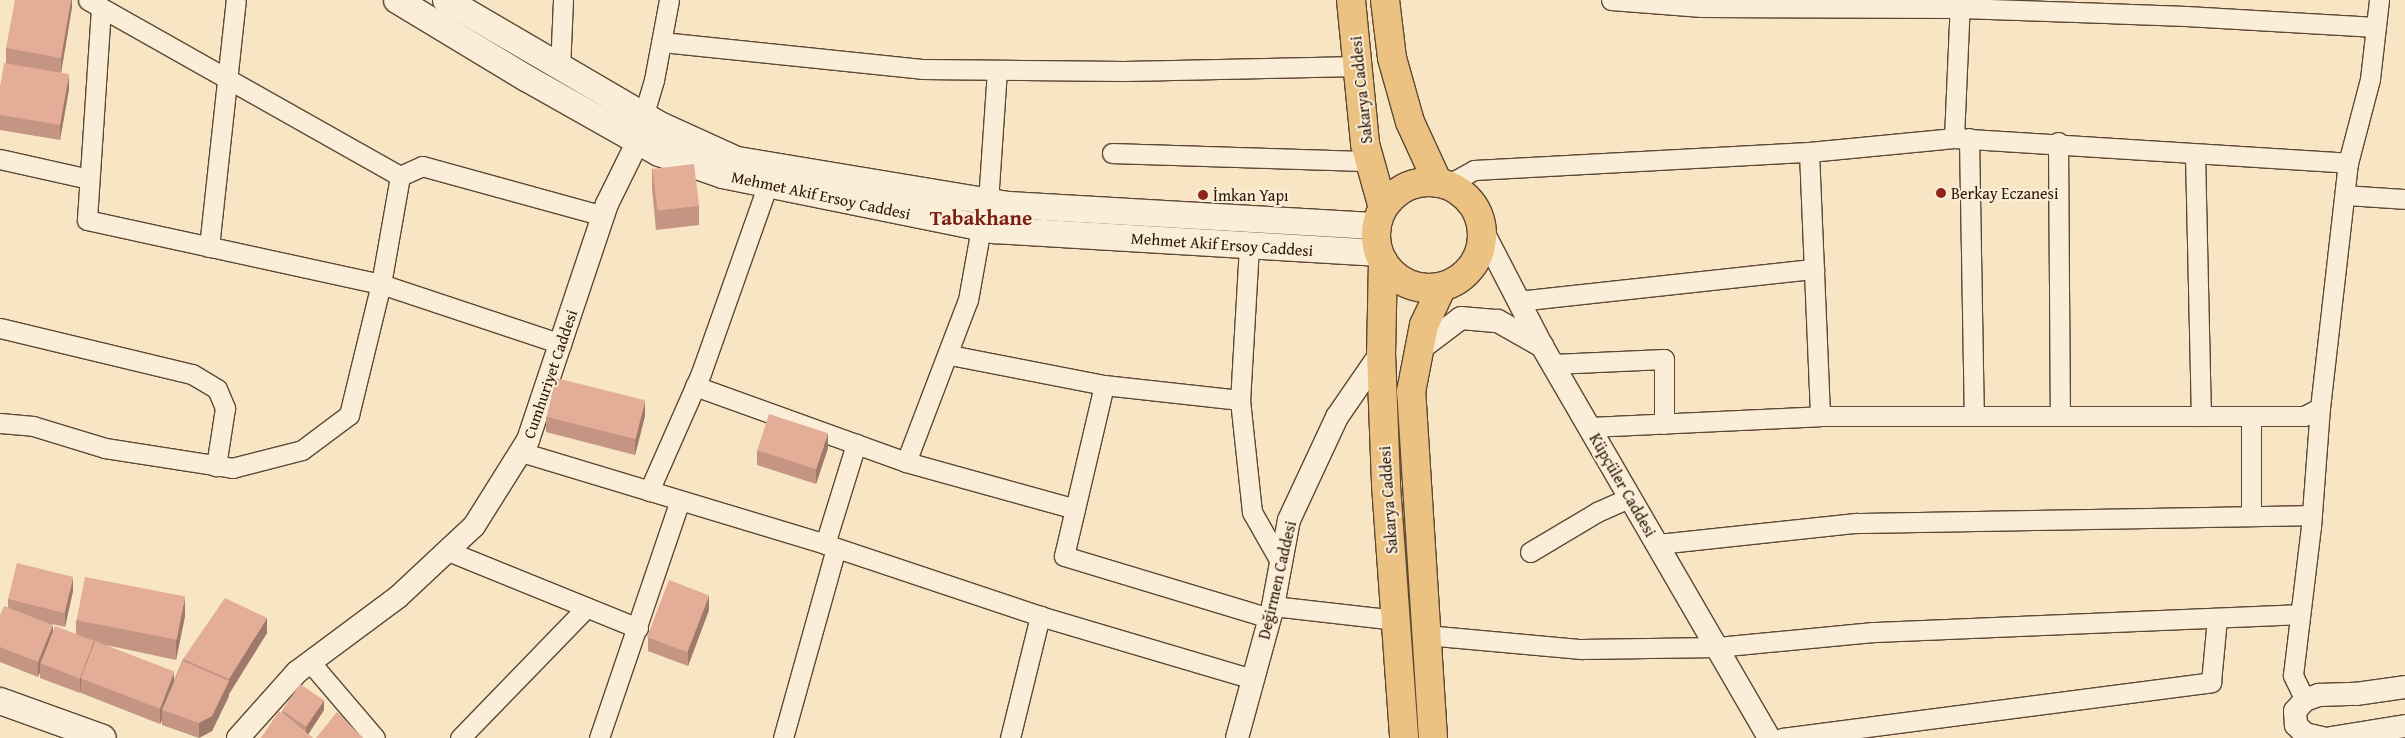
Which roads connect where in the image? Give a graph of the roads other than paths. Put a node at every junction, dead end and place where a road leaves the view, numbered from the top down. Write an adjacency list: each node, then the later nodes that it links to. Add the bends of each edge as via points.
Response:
1 (236, 0): 18 (street)
2 (397, 0): 21 (main road, Mehmet Akif Ersoy Caddesi)
3 (446, 0): 16 (main road, Mehmet Akif Ersoy Caddesi)
4 (563, 0): 16 (street)
5 (669, 0): 14 (street)
6 (1351, 0): 15 (main road, Sakarya Caddesi)
7 (1385, 0): 32 (main road, Sakarya Caddesi, via 1392,58 1410,122)
8 (1611, 0): 10 (street)
9 (2379, 0): 13 (street)
10 (1702, 3): 12 (street)
11 (95, 4): 18 (street); 30 (street)
12 (1960, 4): 13 (street); 20 (street)
13 (2376, 26): 28 (street, via 2370,79)
14 (662, 42): 17 (street, via 922,69); 19 (street)
15 (1358, 66): 17 (street); 27 (main road, Sakarya Caddesi)
16 (560, 68): 19 (main road, Mehmet Akif Ersoy Caddesi)
17 (997, 70): 35 (street)
18 (229, 80): 29 (street); 41 (street)
19 (643, 115): 21 (street); 35 (main road, Mehmet Akif Ersoy Caddesi, via 737,160)
20 (1961, 138): 22 (street); 23 (street); 58 (street)
21 (638, 141): 31 (main road, Mehmet Akif Ersoy Caddesi, via 723,175); 36 (street, Cumhuriyet Caddesi)
22 (2058, 142): 25 (street); 59 (street)
23 (1809, 152): 32 (street, via 1474,170); 43 (street)
24 (1112, 153): 27 (street)
25 (2195, 154): 28 (street); 60 (street)
26 (0, 159): 30 (street)
27 (1370, 161): 37 (main road, Sakarya Caddesi)
28 (2348, 163): 33 (street)
29 (400, 176): 36 (street, via 422,166); 44 (street)
30 (89, 179): 41 (street, via 87,220)
31 (768, 184): 38 (main road, Mehmet Akif Ersoy Caddesi); 54 (street)
32 (1442, 184): 37 (main road, via 1406,187); 39 (main road, via 1471,202)
33 (2344, 195): 34 (street); 56 (street)
34 (2405, 199)
35 (988, 202): 37 (main road, Mehmet Akif Ersoy Caddesi)
36 (603, 216): 48 (street, Cumhuriyet Caddesi)
37 (1380, 217): 42 (main road)
38 (981, 228): 40 (main road, Mehmet Akif Ersoy Caddesi); 51 (street, via 968,300)
39 (1482, 230): 45 (main road, via 1481,245 1468,272); 46 (street, Küpçüler Caddesi)
40 (1249, 246): 42 (main road, Mehmet Akif Ersoy Caddesi); 55 (street)
41 (209, 247): 44 (street)
42 (1381, 257): 45 (main road, via 1393,275 1408,284); 50 (main road, Sakarya Caddesi)
43 (1814, 269): 46 (street); 57 (street)
44 (382, 284): 48 (street); 68 (street, via 349,415 302,450 232,468)
45 (1442, 287): 49 (main road, Sakarya Caddesi, via 1424,325)
46 (1518, 301): 52 (street, Küpçüler Caddesi)
47 (0, 328): 68 (street, via 192,374 217,389 225,408)
48 (561, 344): 66 (street, Cumhuriyet Caddesi)
49 (1420, 349): 52 (street, via 1461,318 1498,321); 87 (main road, Sakarya Caddesi, via 1411,392)
50 (1381, 353): 79 (street, Değirmen Caddesi, via 1337,417 1289,520); 85 (main road, Sakarya Caddesi)
51 (950, 354): 53 (street); 67 (street)
52 (1548, 355): 63 (street, via 1664,359); 64 (street, Küpçüler Caddesi)
53 (1104, 385): 55 (street); 72 (street)
54 (695, 386): 65 (street); 69 (street)
55 (1240, 400): 79 (street, via 1252,512)
56 (2320, 408): 61 (street, via 2304,416); 73 (street)
57 (1820, 416): 58 (street); 63 (street)
58 (1974, 416): 59 (street)
59 (2060, 416): 60 (street)
60 (2201, 416): 61 (street)
61 (2251, 416): 74 (street)
62 (0, 423): 68 (street, via 34,426 105,448)
63 (1664, 424): 64 (street)
64 (1590, 428): 70 (street, Küpçüler Caddesi)
65 (856, 444): 67 (street); 76 (street)
66 (521, 452): 69 (street); 77 (street, Cumhuriyet Caddesi, via 474,526)
67 (906, 462): 72 (street)
68 (216, 466)
69 (649, 491): 71 (street)
70 (1630, 498): 75 (street, Küpçüler Caddesi); 78 (street, via 1596,512)
71 (680, 500): 76 (street); 86 (street)
72 (1075, 509): 81 (street, via 1064,556)
73 (2312, 515): 74 (street); 82 (street)
74 (2251, 516): 75 (street, via 1856,523)
75 (1658, 544): 88 (street, Küpçüler Caddesi)
76 (830, 546): 83 (street); 100 (street)
77 (448, 551): 80 (street); 89 (street, Cumhuriyet Caddesi, via 398,597)
78 (1530, 552)
79 (1281, 563): 81 (street, Değirmen Caddesi)
80 (588, 607): 86 (street); 98 (street)
81 (1271, 612): 85 (street); 90 (street, Değirmen Caddesi)
82 (2300, 614): 84 (street); 93 (street, via 2293,675)
83 (1040, 616): 90 (street); 101 (street)
84 (2217, 618): 88 (street, via 1873,632); 106 (street, via 2211,682)
85 (1396, 620): 103 (main road, Sakarya Caddesi)
86 (638, 628): 99 (street)
87 (1426, 635): 88 (street, via 1581,650); 104 (main road, Sakarya Caddesi)
88 (1717, 647): 105 (street, Küpçüler Caddesi)
89 (310, 662): 96 (street, Cumhuriyet Caddesi, via 297,672); 97 (street)
90 (1253, 679): 102 (street, Değirmen Caddesi)
91 (2405, 687): 93 (street, via 2319,695)
92 (0, 700): 95 (main road)
93 (2305, 700): 107 (street, via 2295,711 2296,725 2305,734)
94 (2405, 726): 108 (street)
95 (103, 738)
96 (238, 738)
97 (375, 738)
98 (460, 738)
99 (599, 738)
100 (783, 738)
101 (1010, 738)
102 (1237, 738)
103 (1404, 738)
104 (1433, 738)
105 (1769, 738)
106 (1782, 738)
107 (2322, 738)
108 (2331, 738)

